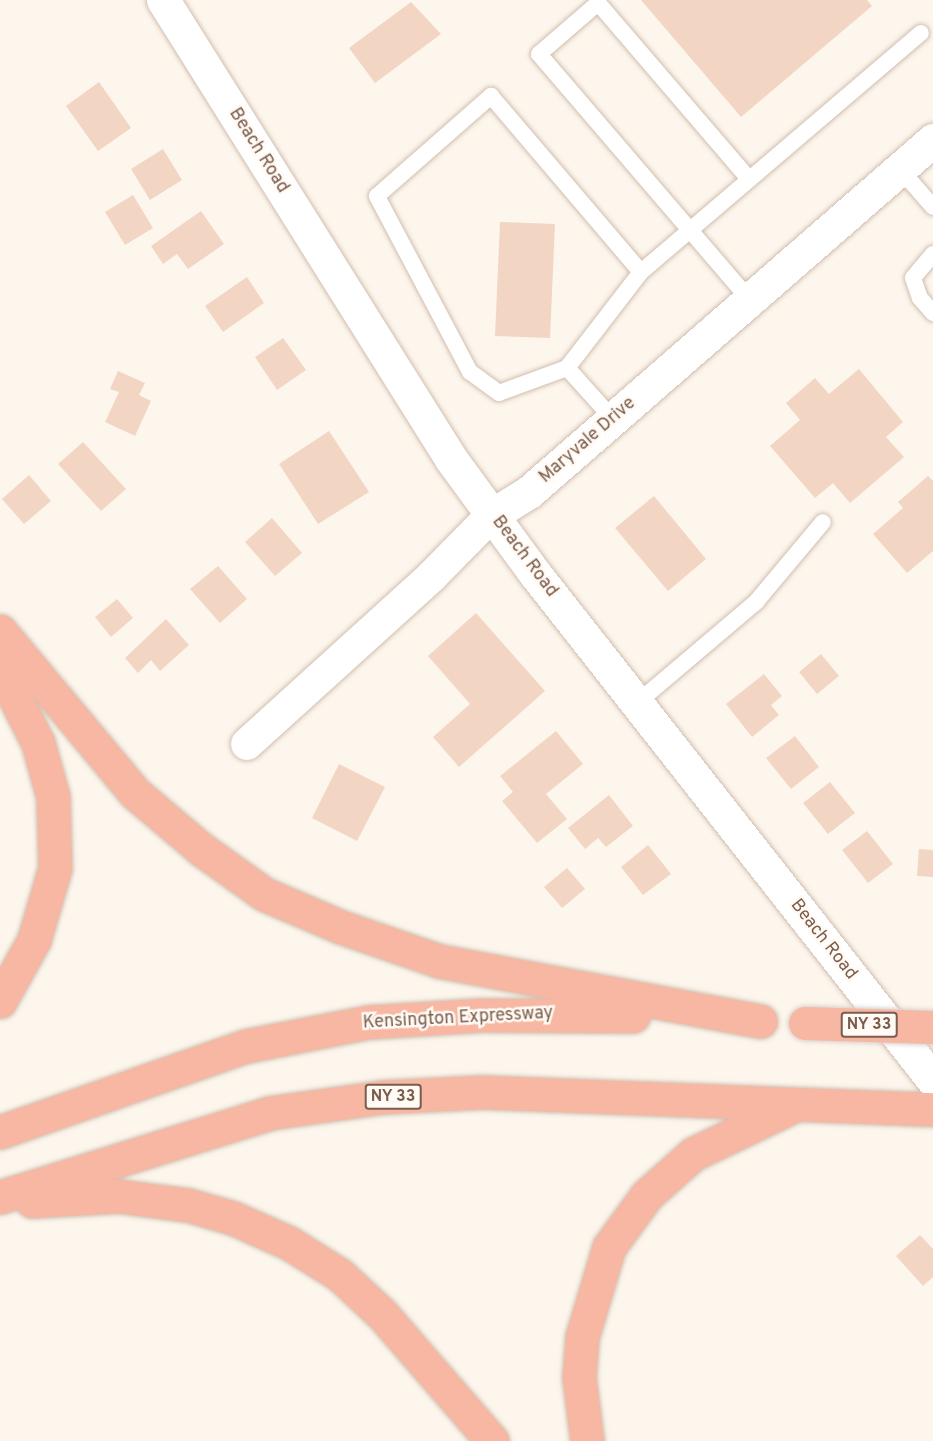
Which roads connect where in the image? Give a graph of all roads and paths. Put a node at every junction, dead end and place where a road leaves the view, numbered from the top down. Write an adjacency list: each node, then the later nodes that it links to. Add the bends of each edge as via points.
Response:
1 (164, 0): 14 (street, Beach Road, via 451,459)
2 (921, 33): 5 (lane)
3 (933, 140): 4 (street, Maryvale Drive)
4 (900, 170): 6 (lane); 10 (street, Maryvale Drive)
5 (749, 179): 7 (lane); 7 (lane, via 598,3 539,54)
6 (933, 207)
7 (691, 228): 9 (lane); 10 (lane)
8 (933, 254): 11 (lane, via 912,278 920,298)
9 (641, 272): 12 (lane); 12 (lane, via 491,96 377,196 470,372 499,393)
10 (750, 300): 13 (street, Maryvale Drive)
11 (933, 314)
12 (567, 368): 13 (lane)
13 (613, 419): 14 (street, Maryvale Drive, via 529,492)
14 (492, 515): 18 (street, Beach Road); 19 (street, Maryvale Drive, via 431,577)
15 (823, 522): 18 (lane, via 756,602)
16 (0, 631): 21 (highway, via 135,793 201,849 264,894 341,927 439,961)
17 (0, 668): 20 (highway, via 38,743 53,797 55,868 34,940)
18 (637, 703): 23 (street, Beach Road)
19 (247, 744)
20 (0, 1001)
21 (760, 1021): 22 (highway, Kensington Expressway / NY 33, bridge); 26 (highway, Kensington Expressway / NY 33, via 573,1013 368,1022 235,1049)
22 (933, 1027)
23 (933, 1080)
24 (799, 1104): 25 (highway, NY 33); 27 (highway, NY 33, via 482,1092 383,1097 268,1113); 30 (highway, via 693,1154 647,1195 609,1247 582,1337 579,1378)
25 (933, 1109)
26 (0, 1132)
27 (0, 1197)
28 (0, 1204): 29 (highway, via 118,1196 188,1205 233,1218 289,1243 340,1275 382,1314)
29 (492, 1441)
30 (587, 1441)

